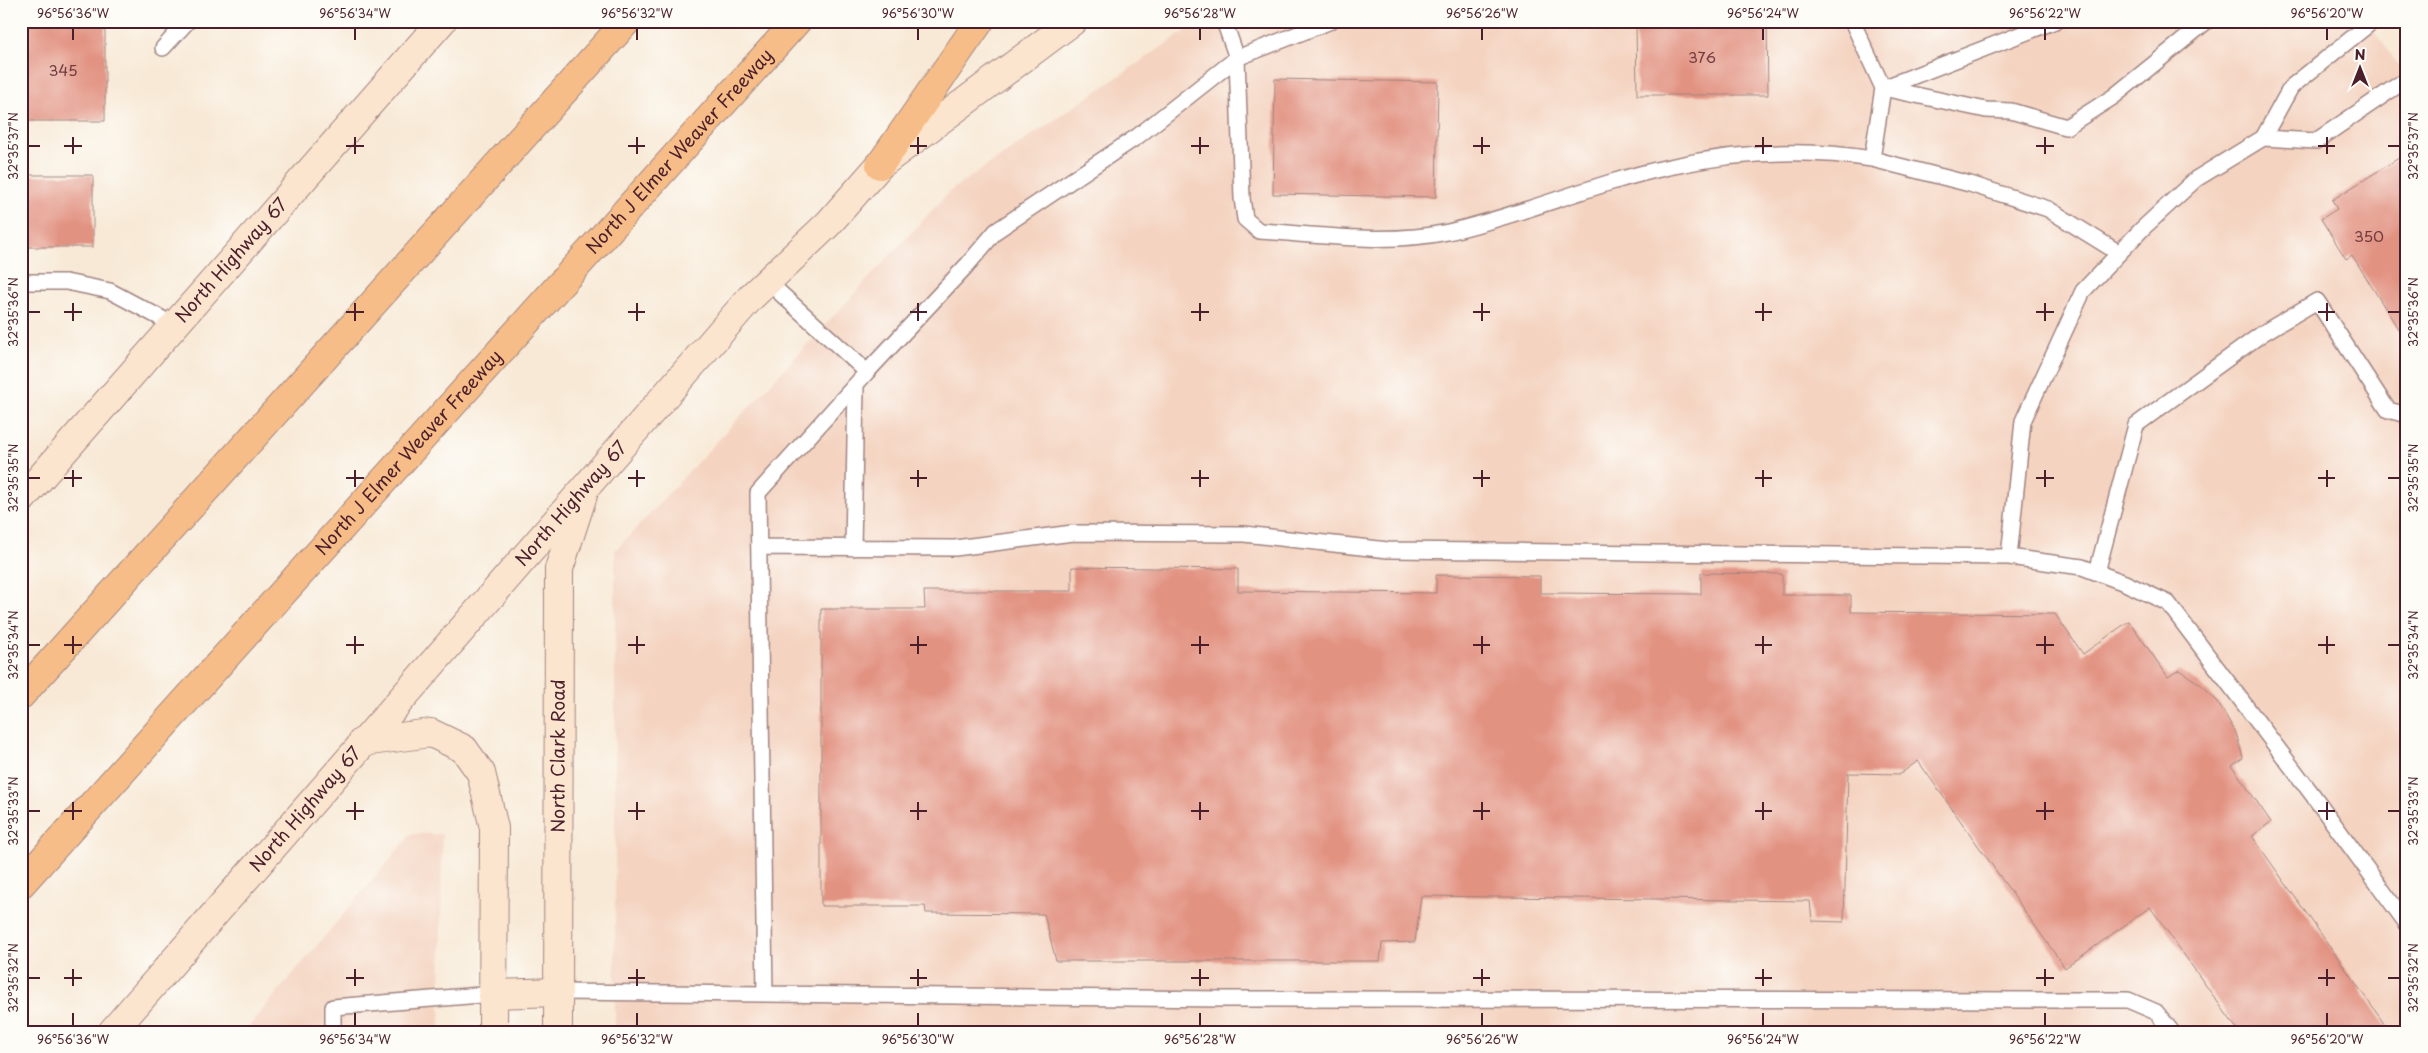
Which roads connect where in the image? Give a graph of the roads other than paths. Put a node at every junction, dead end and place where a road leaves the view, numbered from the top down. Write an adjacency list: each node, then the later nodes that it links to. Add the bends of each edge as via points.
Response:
1 (188, 21): 13 (lane)
2 (442, 21): 23 (main road, North Highway 67)
3 (627, 21): 33 (highway)
4 (797, 21): 35 (highway, North J Elmer Weaver Freeway)
5 (980, 21): 19 (highway)
6 (1073, 21): 19 (main road, North Highway 67)
7 (1224, 21): 14 (lane)
8 (1331, 21): 14 (lane)
9 (1852, 21): 16 (lane)
10 (2055, 21): 16 (lane)
11 (2207, 21): 16 (lane, via 2113,97 2066,126 2011,111 1986,110)
12 (2373, 21): 17 (lane, via 2291,87)
13 (163, 48)
14 (1237, 58): 18 (lane, via 1242,198 1245,219 1259,231 1387,240 1447,232 1670,167 1785,152 1831,152); 24 (lane, via 1138,136 996,231)
15 (2407, 79): 17 (lane, via 2316,141)
16 (1882, 88): 18 (lane)
17 (2263, 138): 20 (lane, via 2196,179)
18 (1872, 159): 20 (lane, via 1970,184 2048,209)
19 (880, 166): 22 (main road, North Highway 67, via 828,224)
20 (2119, 253): 31 (lane, via 2083,291 2023,421)
21 (21, 282): 23 (lane, via 66,282 110,291)
22 (768, 282): 24 (lane); 27 (main road, North Highway 67, via 751,297)
23 (174, 325): 28 (main road, North Highway 67)
24 (867, 372): 25 (lane)
25 (856, 386): 29 (lane, via 758,493); 30 (lane)
26 (2407, 415): 32 (lane, via 2388,410 2317,301 2263,333 2136,425)
27 (587, 484): 34 (main road, North Highway 67); 37 (main road, North Clark Road, via 559,569)
28 (21, 500)
29 (759, 547): 30 (lane); 39 (lane)
30 (853, 548): 31 (lane, via 955,548 1073,533 1244,534 1388,550)
31 (2009, 557): 32 (lane)
32 (2097, 572): 36 (lane, via 2168,603)
33 (21, 695)
34 (362, 742): 38 (main road, via 431,733 464,749 481,773 494,828); 40 (main road, North Highway 67)
35 (21, 884)
36 (2407, 924)
37 (558, 992): 38 (main road); 39 (lane); 43 (main road, North Clark Road)
38 (493, 994): 41 (lane, via 334,1007); 42 (main road)
39 (765, 994): 44 (lane, via 1224,999 2128,1000 2156,1012)
40 (112, 1032)
41 (333, 1032)
42 (493, 1032)
43 (558, 1032)
44 (2172, 1032)

